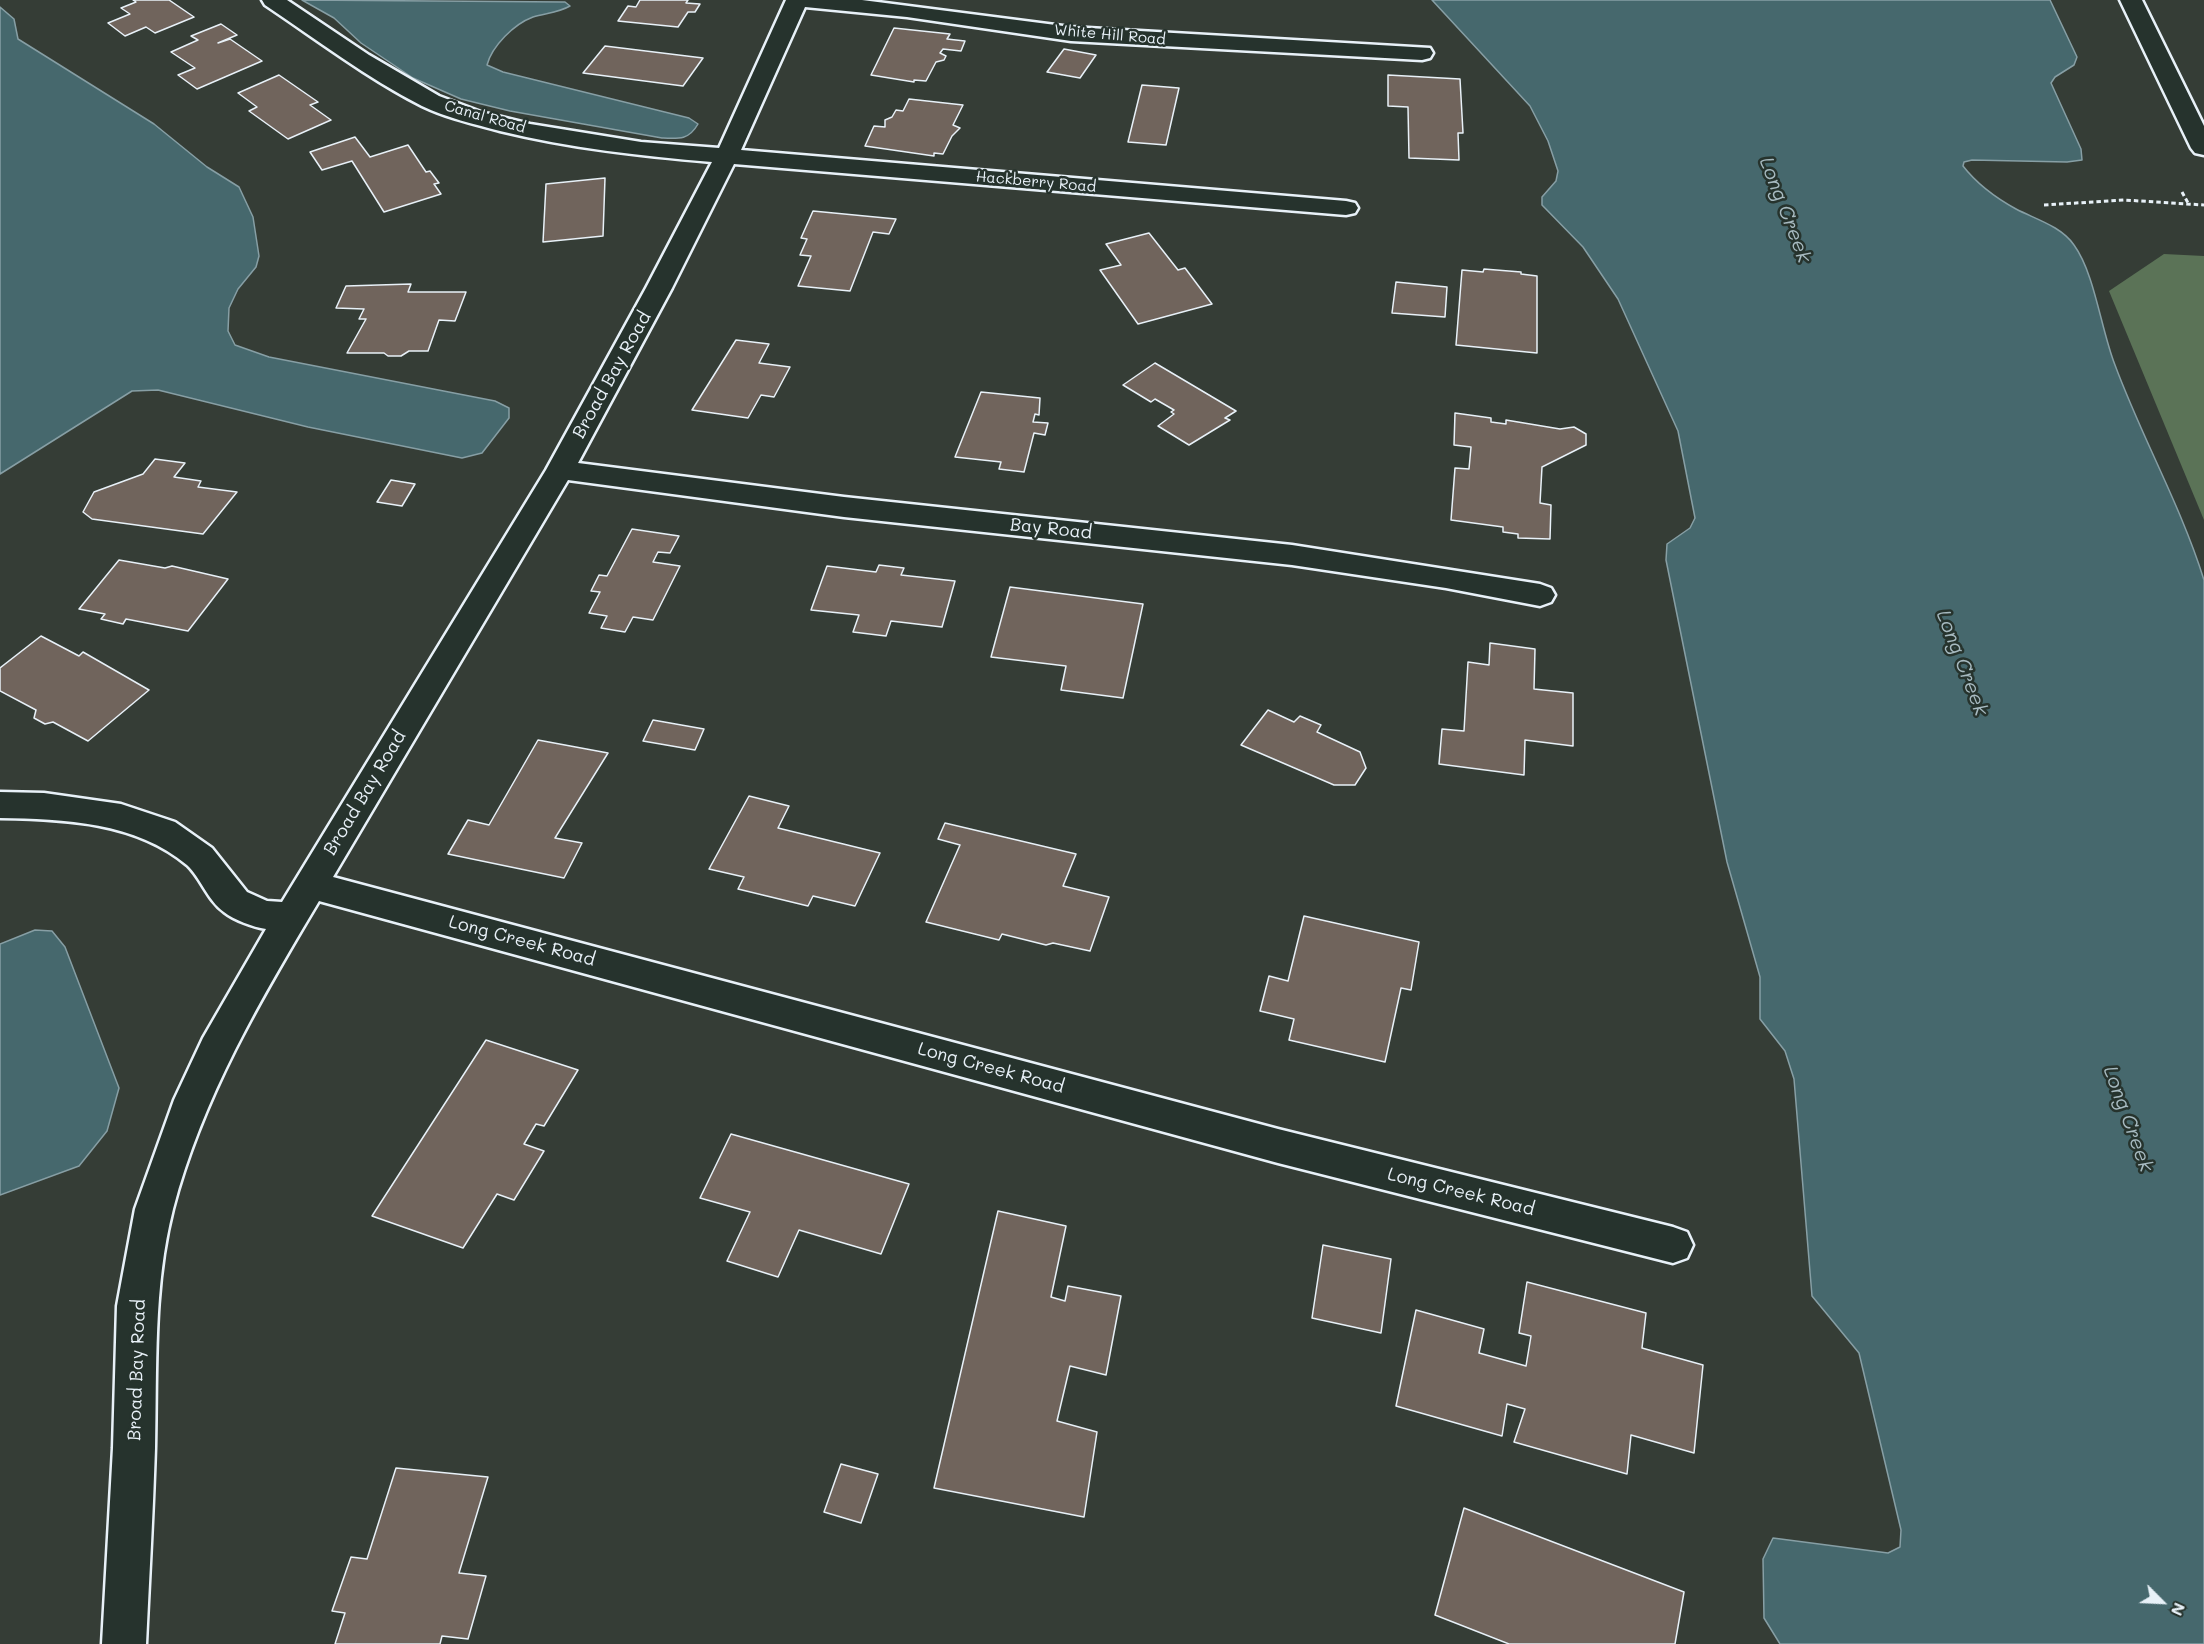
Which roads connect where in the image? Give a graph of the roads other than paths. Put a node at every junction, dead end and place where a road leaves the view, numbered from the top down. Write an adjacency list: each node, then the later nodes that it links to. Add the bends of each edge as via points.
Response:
1 (273, 0): 6 (street, Canal Road, via 431,101 473,117 593,142)
2 (799, 0): 4 (street, White Hill Road, via 1071,34); 6 (street, Broad Bay Road)
3 (2131, 0): 5 (street)
4 (1422, 53)
5 (2203, 148)
6 (726, 156): 7 (street, Hackberry Road); 8 (street, Broad Bay Road)
7 (1346, 208)
8 (560, 470): 9 (street, Bay Road, via 844,507 1292,555); 11 (street, Broad Bay Road)
9 (1540, 595)
10 (0, 805): 12 (street, via 44,806 121,817 163,831 200,857 235,902 263,915)
11 (310, 885): 12 (street, Broad Bay Road); 13 (street, Long Creek Road, via 1278,1146)
12 (291, 918): 14 (street, Broad Bay Road, via 216,1049 192,1100 154,1209 137,1306)
13 (1673, 1245)
14 (124, 1644)

